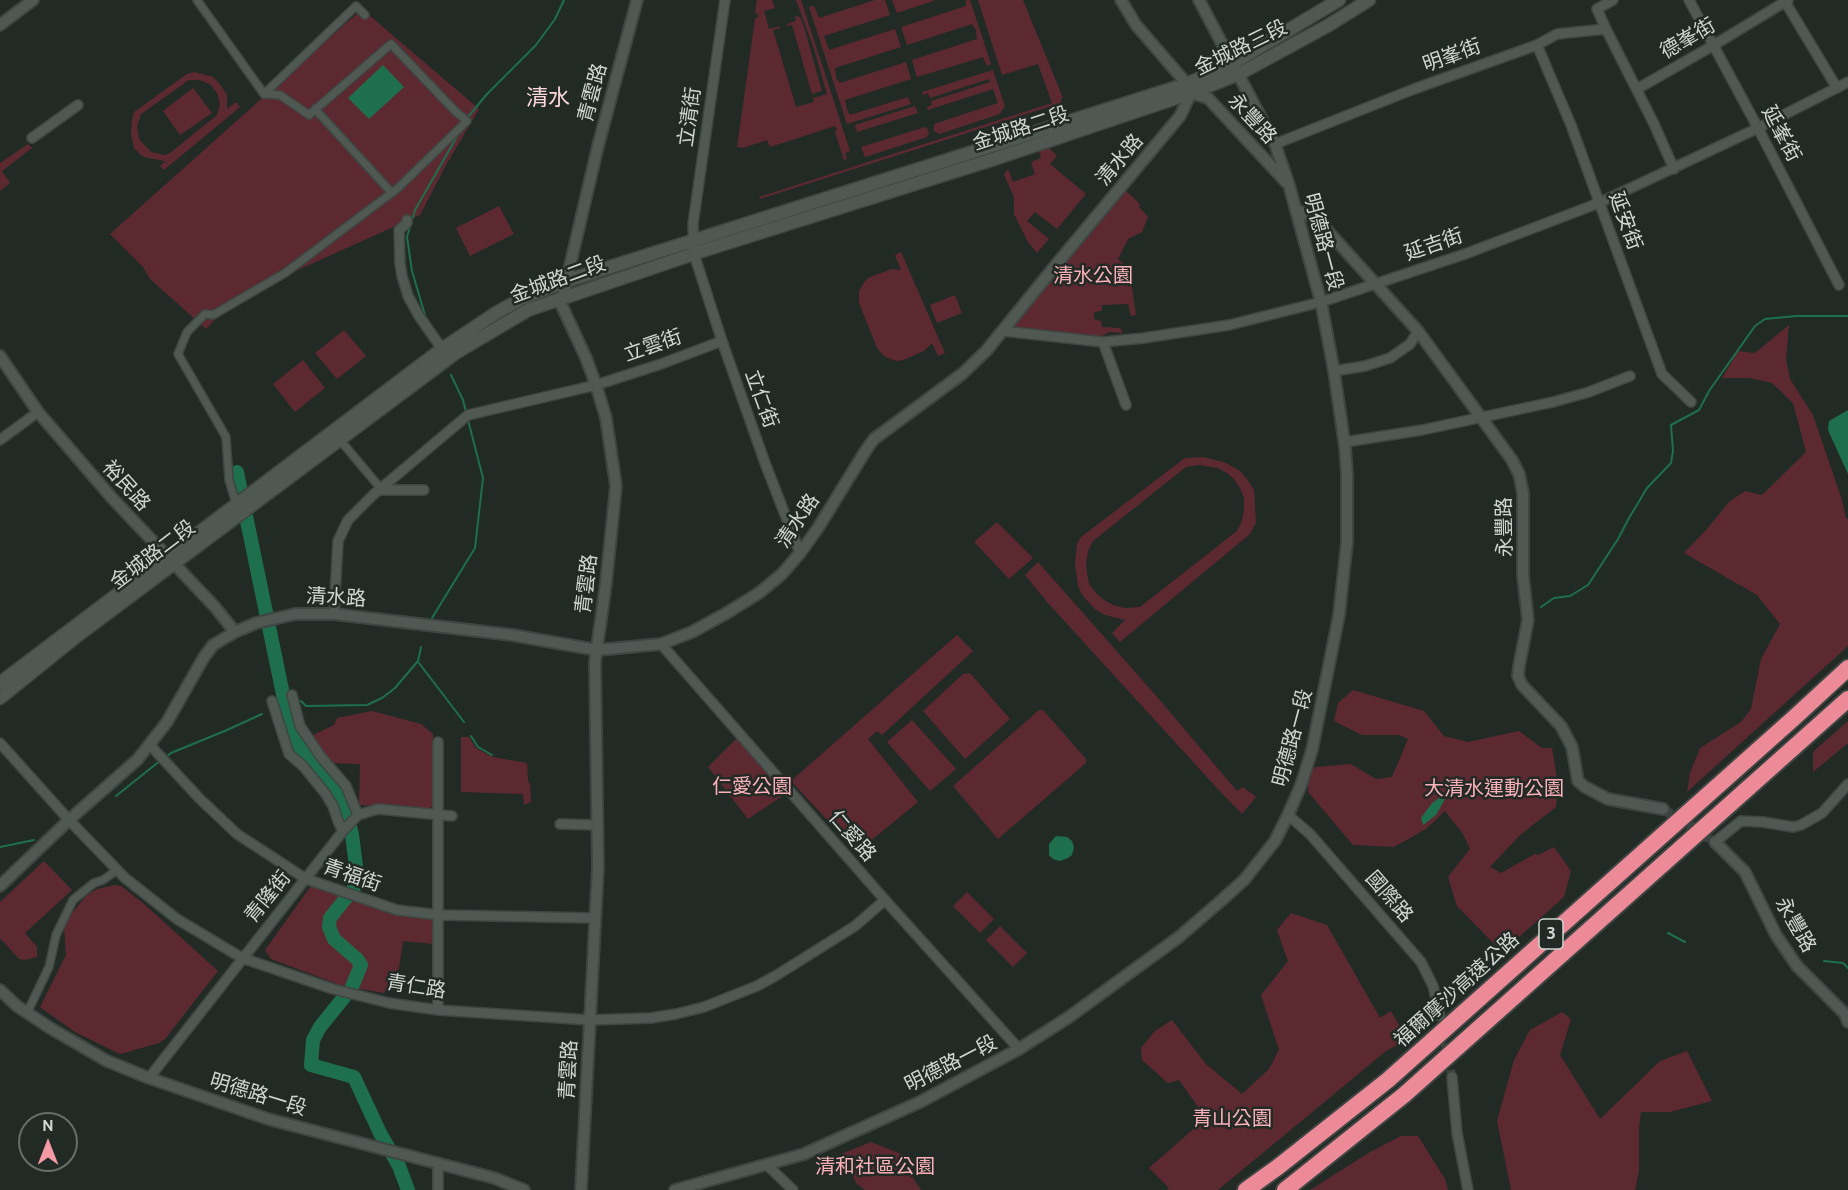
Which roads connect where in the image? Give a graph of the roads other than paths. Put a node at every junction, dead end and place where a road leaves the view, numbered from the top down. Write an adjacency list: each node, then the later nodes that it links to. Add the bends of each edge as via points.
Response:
1 (33, 0): 13 (street)
2 (197, 0): 22 (street)
3 (637, 0): 36 (street, 青雲路)
4 (725, 0): 34 (street, 立清街)
5 (1121, 0): 20 (street, 永豐路, via 1136,25)
6 (1339, 0): 17 (main road, 金城路三段)
7 (1369, 0): 17 (main road, 金城路三段, via 1329,25)
8 (1613, 0): 14 (street, via 1597,9)
9 (1689, 0): 16 (street, 延峯街)
10 (1201, 1): 17 (street, 明德路一段)
11 (1786, 1): 16 (street, 德峯街); 19 (street)
12 (365, 15): 22 (street, via 356,6)
13 (0, 25)
14 (1606, 29): 15 (street, 明峯街, via 1557,34); 21 (street)
15 (1537, 45): 27 (street, 明峯街); 31 (street, 延安街)
16 (1714, 45): 21 (street, 德峯街); 25 (street, 延峯街)
17 (1236, 68): 20 (main road, 金城路三段); 27 (street, 明德路一段)
18 (1848, 82): 19 (street, 延吉街)
19 (1837, 88): 25 (street, 延吉街)
20 (1189, 89): 29 (street, 永豐路, via 1208,98); 34 (main road, 金城路二段); 35 (main road, 金城路二段, via 994,159); 42 (street, 清水路, via 1180,116)
21 (1637, 89): 28 (street)
22 (264, 94): 24 (street, via 280,95 309,115)
23 (78, 105): 26 (street)
24 (315, 109): 30 (street); 30 (street, via 391,44 467,121)
25 (1758, 128): 28 (street, 延吉街); 38 (street, 延峯街)
26 (32, 138)
27 (1275, 144): 29 (street, 明德路一段)
28 (1674, 169): 31 (street, 延吉街)
29 (1289, 185): 32 (street, 明德路一段)
30 (392, 193): 59 (street, via 285,273 213,315 206,314 187,332 178,354 226,437 229,480)
31 (1599, 203): 37 (street, 延吉街); 50 (street, 延安街, via 1662,374)
32 (1296, 210): 37 (street, 永豐路, via 1316,218); 40 (street, 明德路一段)
33 (407, 220): 45 (street, via 399,230 402,276 408,296)
34 (693, 240): 35 (street, 立清街); 36 (main road, 金城路二段)
35 (694, 254): 39 (main road, 金城路二段); 43 (street, 立仁街)
36 (566, 280): 39 (street, 青雲路); 45 (main road, 金城路二段, via 521,298)
37 (1377, 284): 40 (street, 延吉街); 41 (street, 永豐路)
38 (1839, 285)
39 (562, 297): 49 (street, 青雲路, via 561,304); 55 (main road, 金城路二段, via 528,310 466,346)
40 (1321, 302): 44 (street, 延吉街, via 1229,325); 47 (street, 明德路一段)
41 (1418, 331): 47 (street, via 1410,344 1390,358); 53 (street, 永豐路)
42 (1003, 332): 44 (street, 延吉街); 60 (street, 清水路, via 962,374 874,439)
43 (722, 341): 49 (street, 立雲街); 60 (street, 立仁街)
44 (1103, 342): 51 (street)
45 (442, 348): 59 (main road, 金城路二段)
46 (0, 356): 52 (street, 裕民路)
47 (1334, 371): 56 (street, 明德路一段)
48 (1630, 376): 53 (street, via 1562,400)
49 (596, 385): 57 (street, 立雲街, via 468,416); 65 (street, 青雲路, via 606,418 616,486)
50 (1691, 402)
51 (1126, 405)
52 (38, 412): 54 (street); 61 (street, 裕民路)
53 (1480, 417): 56 (street); 76 (street, 永豐路, via 1512,460 1523,493 1523,576 1528,620 1518,676 1522,685 1561,726 1572,747 1578,780 1585,787 1608,800)
54 (0, 440)
55 (340, 440): 57 (street); 61 (main road, 金城路二段)
56 (1345, 442): 79 (street, 明德路一段, via 1347,542 1339,615 1312,750)
57 (382, 490): 58 (street); 62 (street, 立雲街, via 348,520 338,541)
58 (424, 490)
59 (236, 503): 61 (main road, 金城路二段)
60 (800, 553): 64 (street, 清水路, via 782,574 750,599 692,632)
61 (170, 560): 63 (street, 裕民路); 67 (main road, 金城路二段); 69 (main road, 金城路二段)
62 (334, 614): 63 (street, 清水路, via 295,614); 65 (street, 清水路, via 512,635)
63 (235, 632): 74 (street, via 213,645 167,722)
64 (660, 644): 65 (street, 清水路); 89 (street, 仁愛路)
65 (597, 650): 83 (street, 青雲路)
66 (1848, 668): 109 (highway, 福爾摩沙高速公路 / 3, via 1388,1080)
67 (0, 683)
68 (292, 695): 77 (street, via 300,726 346,786)
69 (0, 698)
70 (1848, 699): 110 (highway, 3, via 1404,1095)
71 (272, 701): 84 (street, via 289,754 325,793)
72 (438, 742): 78 (street)
73 (0, 743): 81 (street, 青仁路)
74 (149, 744): 81 (street, via 138,759); 87 (street, 青福街, via 237,834)
75 (1848, 784): 85 (street, via 1822,813 1807,822 1793,827 1741,821)
76 (1663, 809)
77 (358, 815): 78 (street, via 378,809); 84 (street, 青隆街)
78 (439, 815): 80 (street); 90 (street)
79 (1288, 815): 96 (street, 國際路, via 1310,834 1420,962); 99 (street, 明德路一段, via 1275,841 1223,899 1179,937)
80 (452, 816)
81 (69, 820): 86 (street, 青仁路); 88 (street)
82 (560, 824): 83 (street)
83 (597, 825): 91 (street, 青雲路)
84 (343, 830): 87 (street, 青隆街)
85 (1715, 842): 98 (street, 永豐路, via 1745,872 1776,935 1797,966 1845,1014)
86 (117, 870): 92 (street, 青仁路, via 177,919); 95 (street, via 73,900 56,935 49,967)
87 (306, 879): 90 (street, 青福街, via 397,910); 92 (street, 青隆街)
88 (0, 886)
89 (885, 900): 97 (street, 青仁路, via 855,926 757,986 676,1014); 99 (street, 仁愛路)
90 (439, 915): 91 (street, 青福街); 94 (street)
91 (595, 918): 97 (street, 青雲路)
92 (242, 958): 94 (street, 青仁路, via 333,989); 101 (street, 青隆街)
93 (0, 990): 95 (street, 明德路一段)
94 (438, 1010): 97 (street, 青仁路)
95 (27, 1013): 101 (street, 明德路一段, via 107,1061)
96 (1440, 1016)
97 (590, 1020): 106 (street, 青雲路)
98 (1848, 1022)
99 (1019, 1049): 103 (street, 明德路一段, via 920,1102 804,1154)
100 (1452, 1077): 111 (street)
101 (149, 1078): 102 (street, 明德路一段, via 268,1119)
102 (438, 1163): 104 (street); 105 (street, 明德路一段)
103 (766, 1165): 107 (street, 明德路一段); 108 (street)
104 (438, 1190)
105 (524, 1190)
106 (580, 1190)
107 (675, 1190)
108 (793, 1190)
109 (1246, 1190)
110 (1285, 1190)
111 (1468, 1190)

